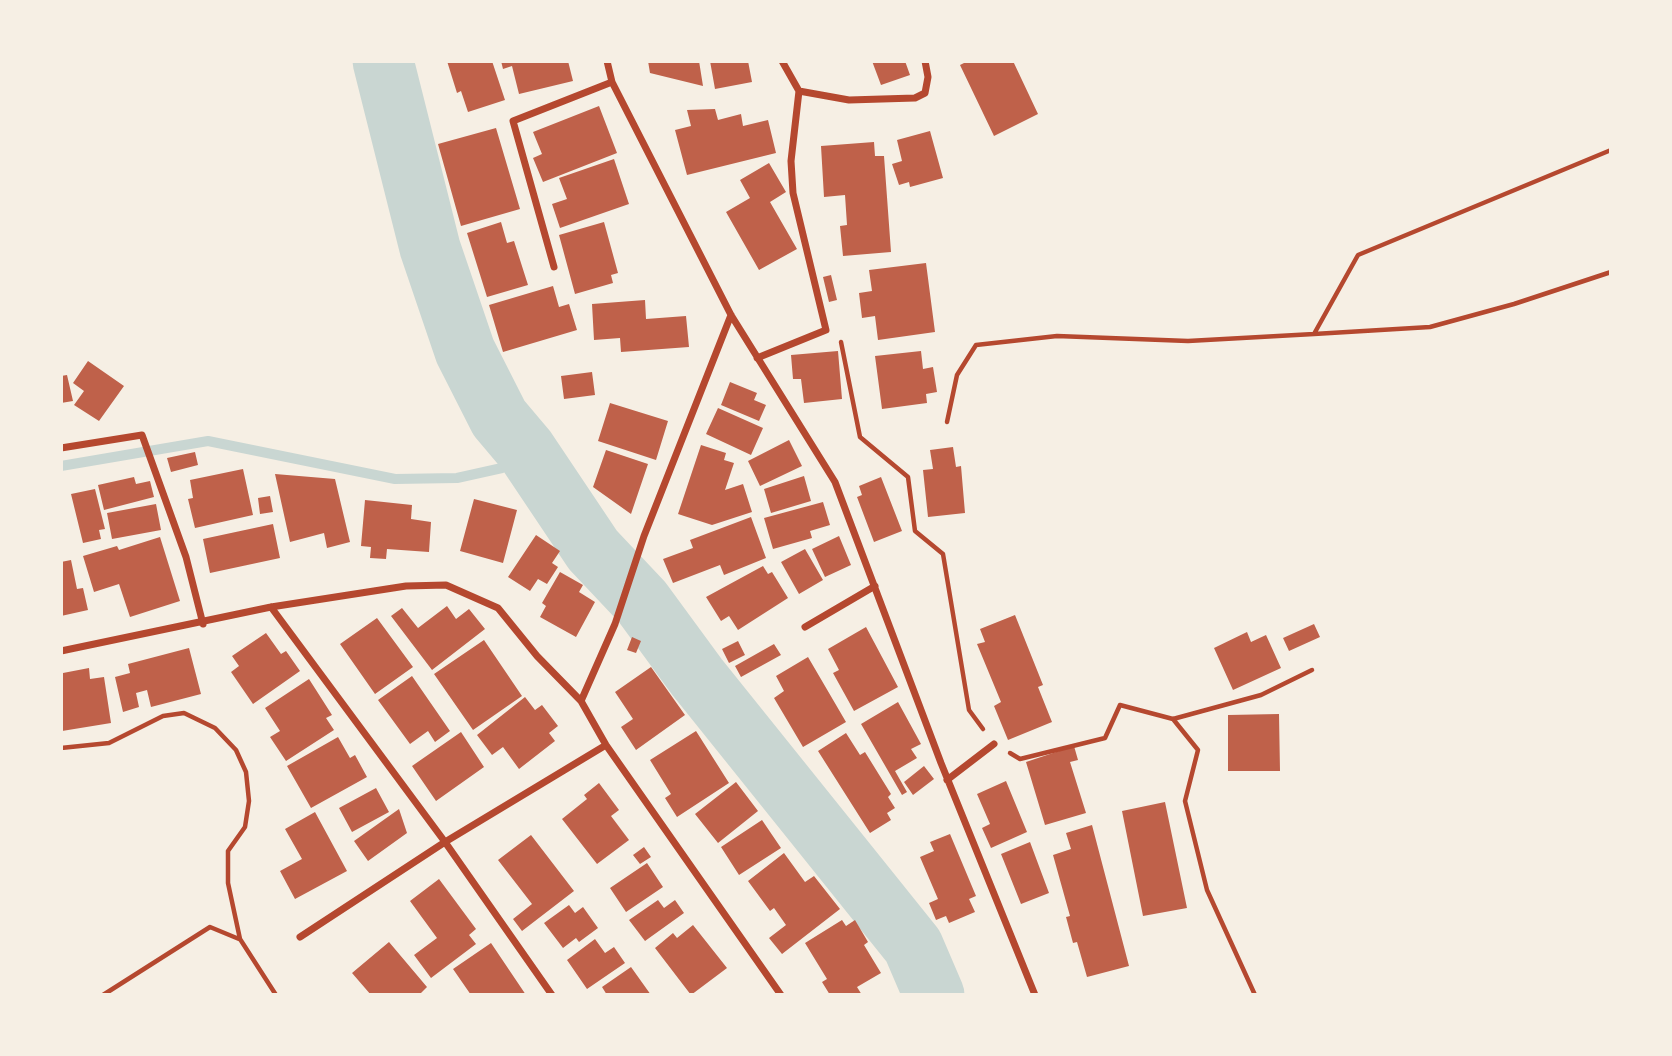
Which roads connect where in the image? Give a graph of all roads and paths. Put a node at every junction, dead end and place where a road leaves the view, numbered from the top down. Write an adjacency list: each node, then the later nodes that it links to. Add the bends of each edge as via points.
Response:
1 (607, 61): 4 (street)
2 (782, 61): 5 (street)
3 (925, 61): 5 (street, via 929,77 925,93 915,98 849,100)
4 (612, 82): 7 (street, via 513,121); 9 (street)
5 (799, 91): 10 (street, via 791,161 793,193)
6 (1611, 150): 11 (path, via 1357,255)
7 (554, 267)
8 (1611, 272): 11 (path, via 1430,327)
9 (731, 315): 12 (street); 21 (street, via 644,536 615,624)
10 (827, 330): 12 (street); 23 (path, via 844,345 860,436 908,477 915,531 943,554 969,710)
11 (1314, 334): 13 (path, via 1188,341 1057,337 976,345 957,375)
12 (757, 358): 15 (street, via 835,482)
13 (947, 422)
14 (61, 448): 17 (street, via 142,435 186,557)
15 (875, 586): 18 (street); 26 (street)
16 (271, 607): 17 (street); 21 (street, via 406,586 446,585 498,607); 27 (street)
17 (202, 624): 19 (street)
18 (805, 627)
19 (61, 650)
20 (1312, 670): 22 (path, via 1261,695)
21 (581, 701): 24 (street)
22 (1173, 719): 23 (path, via 1119,705 1105,738 1020,759); 35 (path, via 1198,750 1185,801 1207,890)
23 (994, 744): 26 (street)
24 (606, 745): 27 (street); 33 (street)
25 (61, 748): 29 (path, via 109,743 163,716 184,713 215,728 236,750 246,772 249,802 245,827 228,851 228,883)
26 (947, 780): 34 (street)
27 (445, 842): 28 (street); 32 (street)
28 (300, 937)
29 (240, 939): 30 (path, via 210,928); 31 (path)
30 (103, 995)
31 (276, 995)
32 (552, 995)
33 (781, 995)
34 (1035, 995)
35 (1255, 995)

